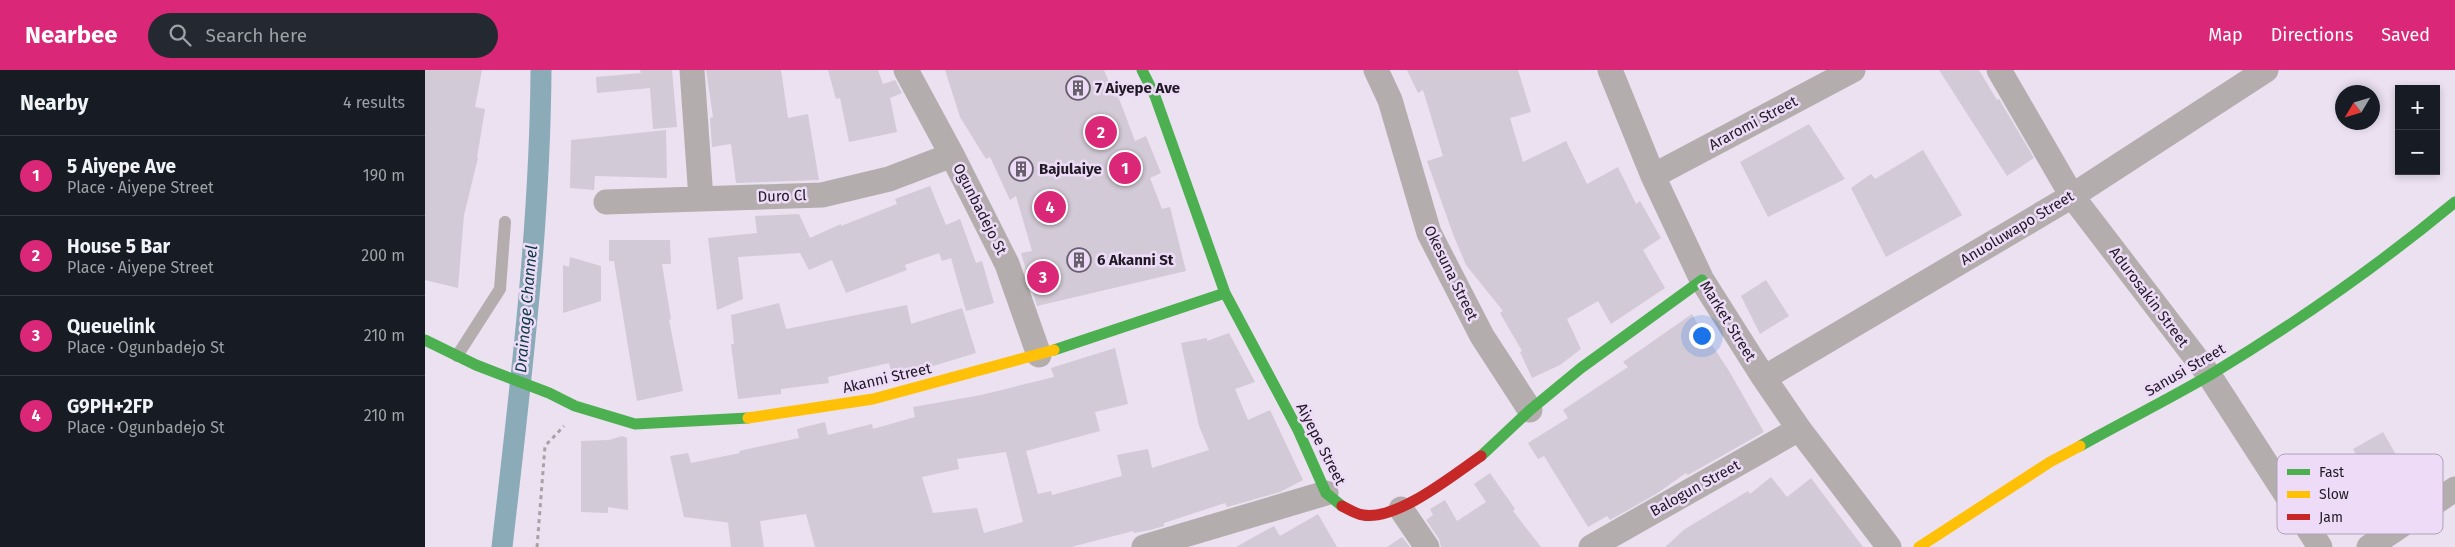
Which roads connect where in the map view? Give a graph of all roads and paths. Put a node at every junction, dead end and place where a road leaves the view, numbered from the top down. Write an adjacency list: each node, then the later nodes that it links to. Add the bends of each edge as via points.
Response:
1 (692, 70): 12 (street)
2 (906, 70): 9 (street, Ogunbadejo St)
3 (1142, 70): 17 (street, Aiyepe Street, via 1155,96)
4 (1376, 70): 24 (street, Okesuna Street, via 1390,100 1429,233 1482,336)
5 (1610, 70): 10 (street, Market Street)
6 (1851, 70): 10 (street, Araromi Street)
7 (1999, 70): 11 (street, Adurosakin Street)
8 (2266, 70): 11 (street, Anuoluwapo Street)
9 (952, 155): 12 (street, Duro Cl, via 889,179 822,195); 20 (street, Ogunbadejo St, via 1007,264)
10 (1653, 176): 16 (street, Market Street)
11 (2072, 196): 21 (street, Adurosakin Street); 22 (street, Anuoluwapo Street)
12 (701, 200): 13 (street, Duro Cl)
13 (606, 202)
14 (2455, 202): 21 (street, Sanusi Street, via 2396,251 2331,297)
15 (505, 222): 19 (lane, via 500,289)
16 (1702, 280): 22 (street, Market Street); 24 (street, Aiyepe Street, via 1581,368)
17 (1225, 293): 20 (street, Akanni Street); 28 (street, Aiyepe Street, via 1298,430)
18 (425, 340): 19 (street, Akanni Street)
19 (457, 356): 23 (street, Akanni Street)
20 (1039, 356): 23 (street, Akanni Street, via 873,399 750,418 635,424)
21 (2209, 375): 26 (street, Adurosakin Street); 38 (street, Sanusi Street, via 2050,462)
22 (1764, 378): 25 (street, Market Street)
23 (575, 406): 33 (path, via 571,420 545,446)
24 (1530, 410): 30 (street, Aiyepe Street, via 1487,452)
25 (1799, 429): 36 (street, Balogun Street); 37 (street, Market Street)
26 (2277, 480)
27 (2455, 489): 29 (street)
28 (1325, 493): 30 (street, Aiyepe Street, via 1343,507 1363,514 1379,515); 34 (street)
29 (2443, 497)
30 (1401, 509): 35 (street)
31 (2312, 534): 39 (street, Adurosakin Street)
32 (2388, 534): 40 (street)
33 (537, 547)
34 (1144, 547)
35 (1427, 547)
36 (1591, 547)
37 (1889, 547)
38 (1919, 547)
39 (2320, 547)
40 (2369, 547)

